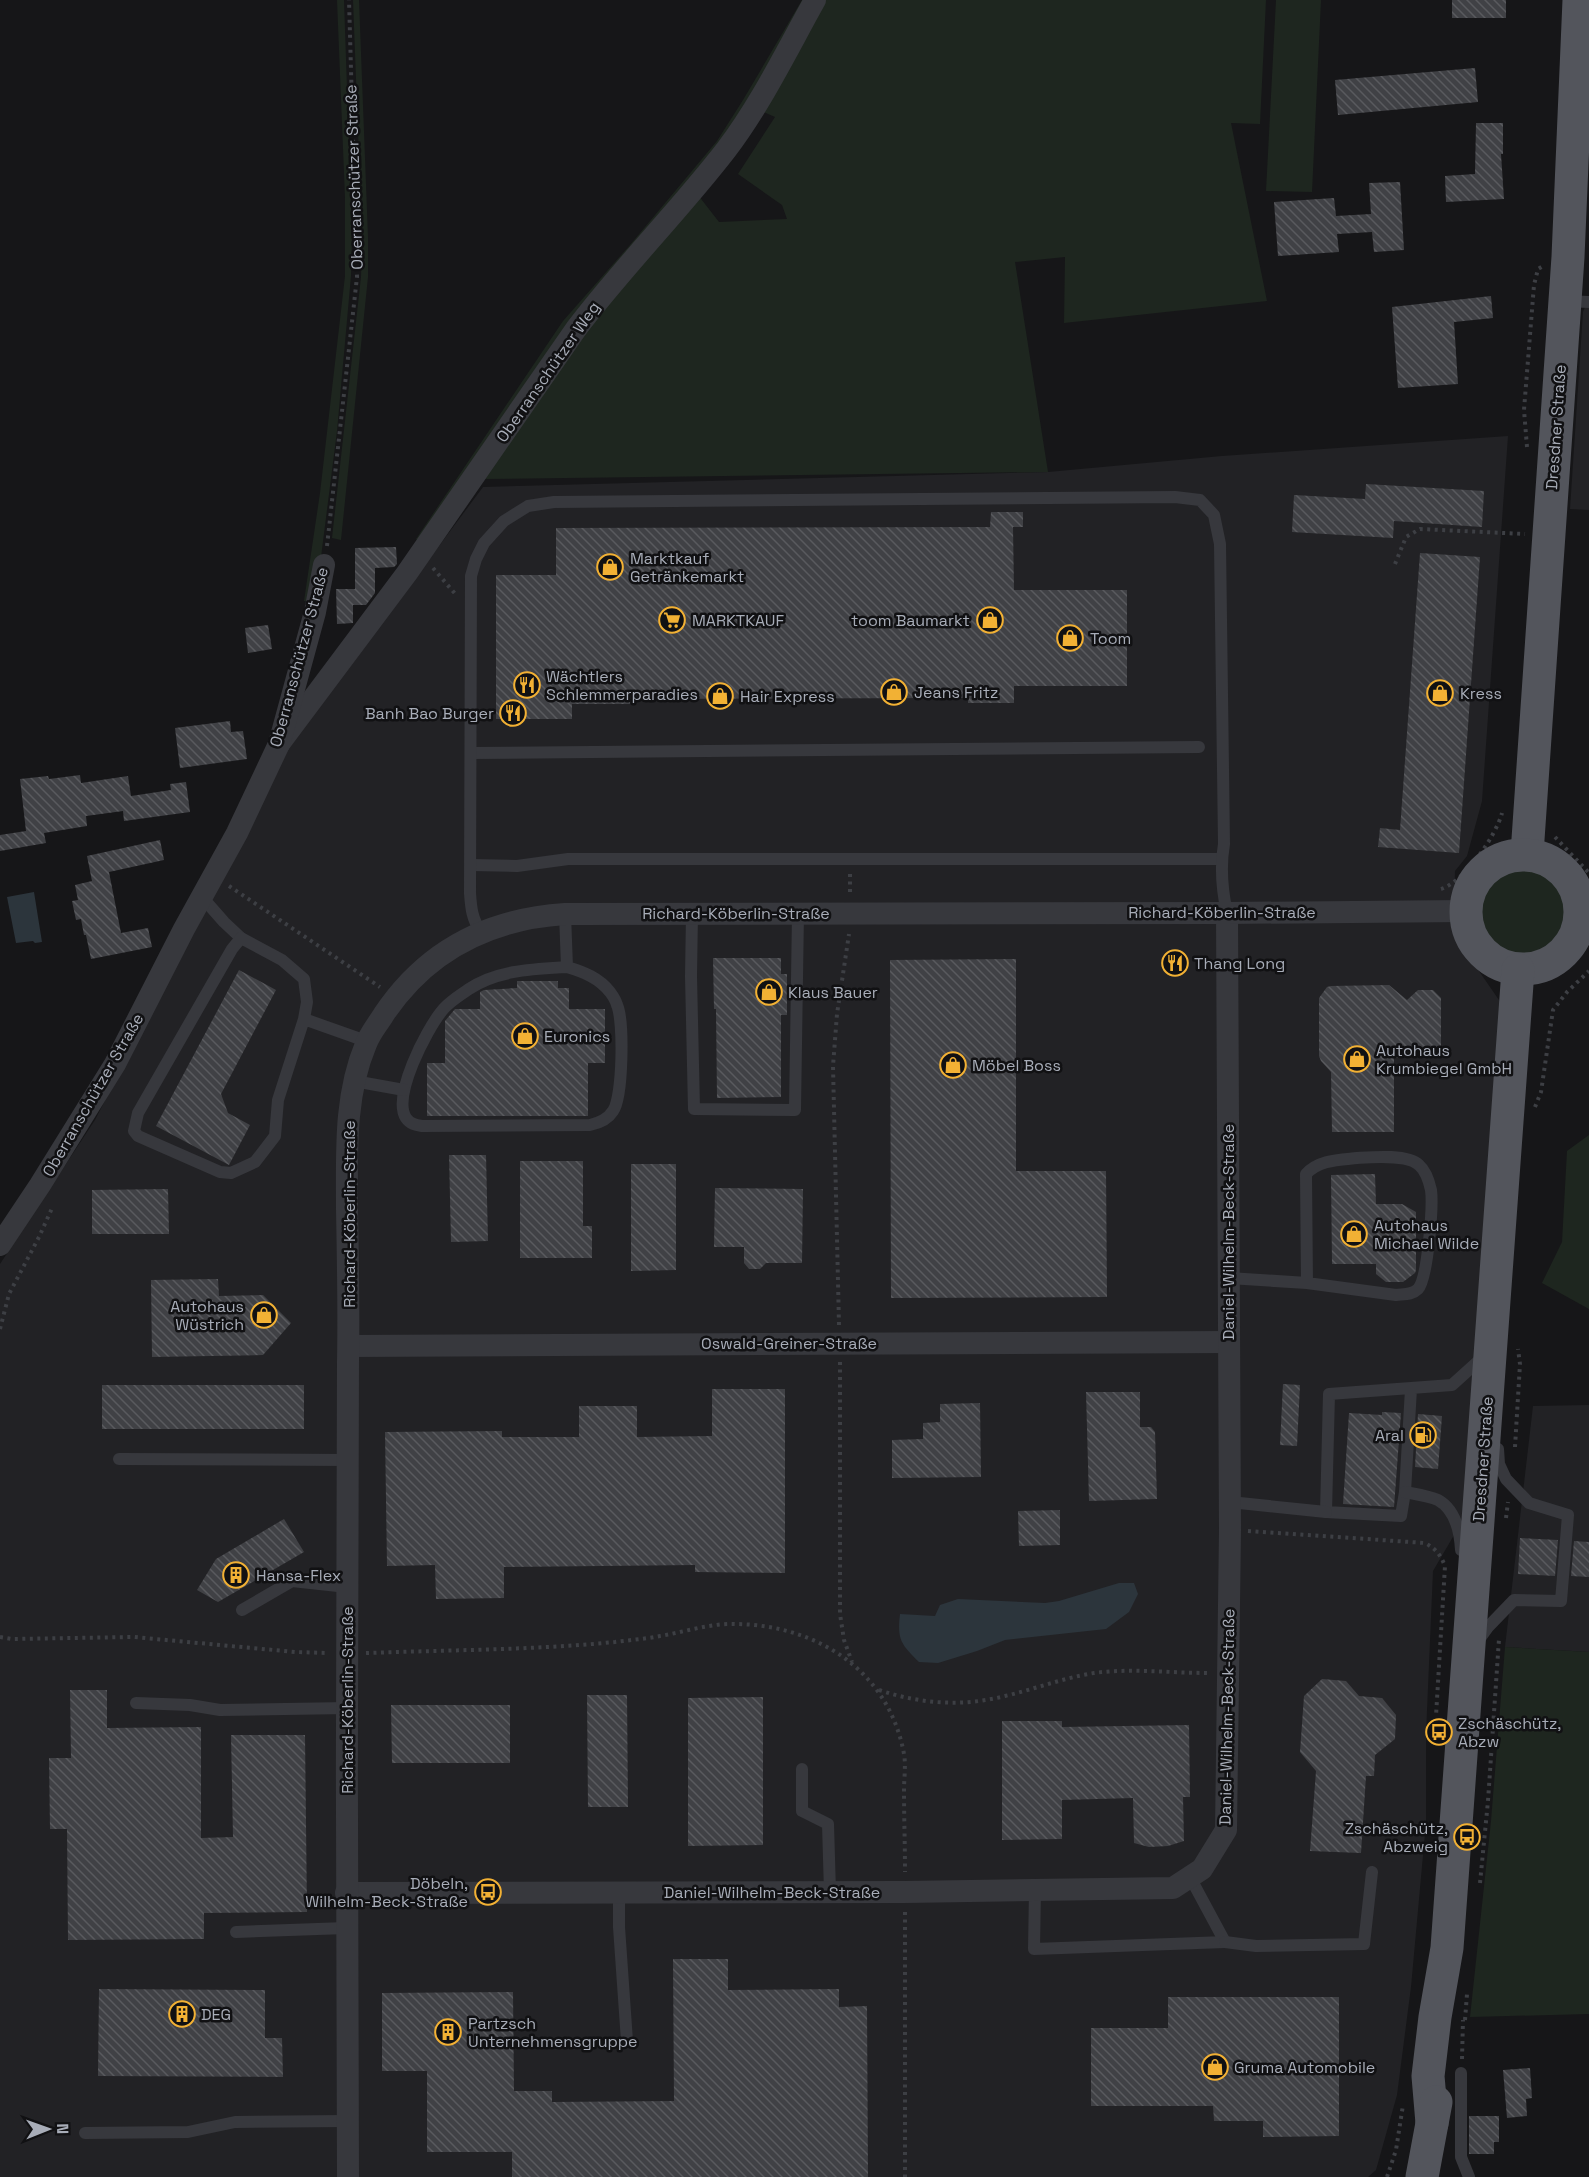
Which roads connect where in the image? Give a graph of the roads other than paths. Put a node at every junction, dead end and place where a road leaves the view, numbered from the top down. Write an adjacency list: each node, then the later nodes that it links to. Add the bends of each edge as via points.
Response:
1 (815, 0): 6 (street, Oberranschützer Weg, via 727,148 576,329 422,553)
2 (1579, 0): 3 (main road, Dresdner Straße)
3 (1582, 103): 4 (main road, Dresdner Straße, via 1568,257)
4 (1577, 301): 9 (main road, Dresdner Straße)
5 (324, 565): 6 (street, Oberranschützer Straße)
6 (279, 744): 13 (street, Oberranschützer Straße)
7 (1199, 747): 8 (lane)
8 (471, 753): 10 (lane, via 471,576 484,543 504,521 528,506 554,502 1175,496 1200,500 1214,515 1220,544); 11 (lane)
9 (1527, 854): 12 (main road, via 1561,869); 14 (main road, via 1493,862 1479,874 1469,891)
10 (1222, 859): 11 (lane, via 568,858 517,866); 15 (lane)
11 (471, 865): 19 (lane, via 472,912)
12 (1586, 892): 22 (main road, via 1581,918 1568,948 1540,967)
13 (202, 897): 20 (lane); 27 (street, Oberranschützer Straße, via 115,1064)
14 (1465, 911): 15 (street, Richard-Köberlin-Straße); 22 (main road, via 1472,938 1481,951 1493,961)
15 (1227, 913): 18 (street, Richard-Köberlin-Straße); 28 (street, Daniel-Wilhelm-Beck-Straße)
16 (565, 914): 17 (street, Richard-Köberlin-Straße); 19 (street, Richard-Köberlin-Straße, via 540,915); 21 (lane)
17 (692, 914): 18 (street, Richard-Köberlin-Straße); 18 (lane, via 694,1109 795,1110)
18 (798, 914)
19 (481, 932): 24 (street, Richard-Köberlin-Straße, via 413,977)
20 (242, 938): 23 (lane, via 282,960 304,979 308,1002); 23 (lane, via 138,1113 134,1131 220,1172 231,1173 255,1162 275,1136 278,1100)
21 (567, 967): 26 (lane, via 516,971 470,988 437,1017); 26 (lane, via 603,984 618,1005 621,1087 608,1118 590,1125 422,1126 406,1118)
22 (1518, 970): 32 (main road, Dresdner Straße)
23 (304, 1019): 24 (lane)
24 (366, 1041): 25 (street, Richard-Köberlin-Straße)
25 (354, 1081): 26 (lane); 31 (street, Richard-Köberlin-Straße, via 346,1133)
26 (404, 1090)
27 (0, 1245)
28 (1229, 1278): 29 (lane); 30 (street, Daniel-Wilhelm-Beck-Straße)
29 (1307, 1283): 29 (lane, via 1306,1174 1312,1167 1330,1160 1371,1157 1417,1163 1431,1190 1424,1278 1418,1289 1396,1295)
30 (1229, 1342): 31 (street, Oswald-Greiner-Straße); 38 (street, Daniel-Wilhelm-Beck-Straße)
31 (348, 1346): 36 (street, Richard-Köberlin-Straße)
32 (1491, 1350): 33 (lane, via 1452,1385); 34 (main road, Dresdner Straße)
33 (1411, 1389): 37 (lane); 39 (lane, via 1329,1394)
34 (1486, 1416): 41 (main road, Dresdner Straße); 43 (lane, via 1506,1479 1530,1503 1568,1515 1561,1601 1514,1600)
35 (119, 1459): 36 (lane)
36 (348, 1460): 40 (street, Richard-Köberlin-Straße)
37 (1405, 1492): 39 (lane, via 1401,1516); 41 (lane, via 1438,1500 1447,1508 1460,1528 1462,1557)
38 (1230, 1502): 39 (lane); 48 (street, Daniel-Wilhelm-Beck-Straße, via 1226,1830 1202,1869)
39 (1326, 1512)
40 (347, 1587): 42 (lane, via 292,1581); 45 (street, Richard-Köberlin-Straße)
41 (1474, 1589): 43 (main road, Dresdner Straße)
42 (242, 1610)
43 (1469, 1654): 61 (main road, Dresdner Straße, via 1447,1948 1448,2008)
44 (136, 1703): 45 (lane, via 220,1710)
45 (348, 1708): 52 (street, Richard-Köberlin-Straße)
46 (802, 1769): 51 (lane, via 802,1811 828,1824)
47 (1372, 1872): 55 (lane, via 1364,1944 1256,1946)
48 (1190, 1877): 49 (street, Daniel-Wilhelm-Beck-Straße, via 1173,1888); 55 (lane)
49 (1035, 1890): 51 (street, Daniel-Wilhelm-Beck-Straße); 55 (lane, via 1034,1949)
50 (619, 1892): 51 (street, Daniel-Wilhelm-Beck-Straße); 52 (street, Daniel-Wilhelm-Beck-Straße); 56 (lane)
51 (830, 1892)
52 (346, 1893): 53 (street, Richard-Köberlin-Straße)
53 (346, 1928): 54 (lane); 58 (street, Richard-Köberlin-Straße)
54 (236, 1932)
55 (1225, 1942)
56 (627, 2041)
57 (1461, 2073): 62 (lane, via 1461,2157)
58 (347, 2121): 59 (lane, via 235,2122 188,2132); 60 (street, Richard-Köberlin-Straße)
59 (85, 2133)
60 (348, 2177)
61 (1422, 2177)
62 (1469, 2177)

